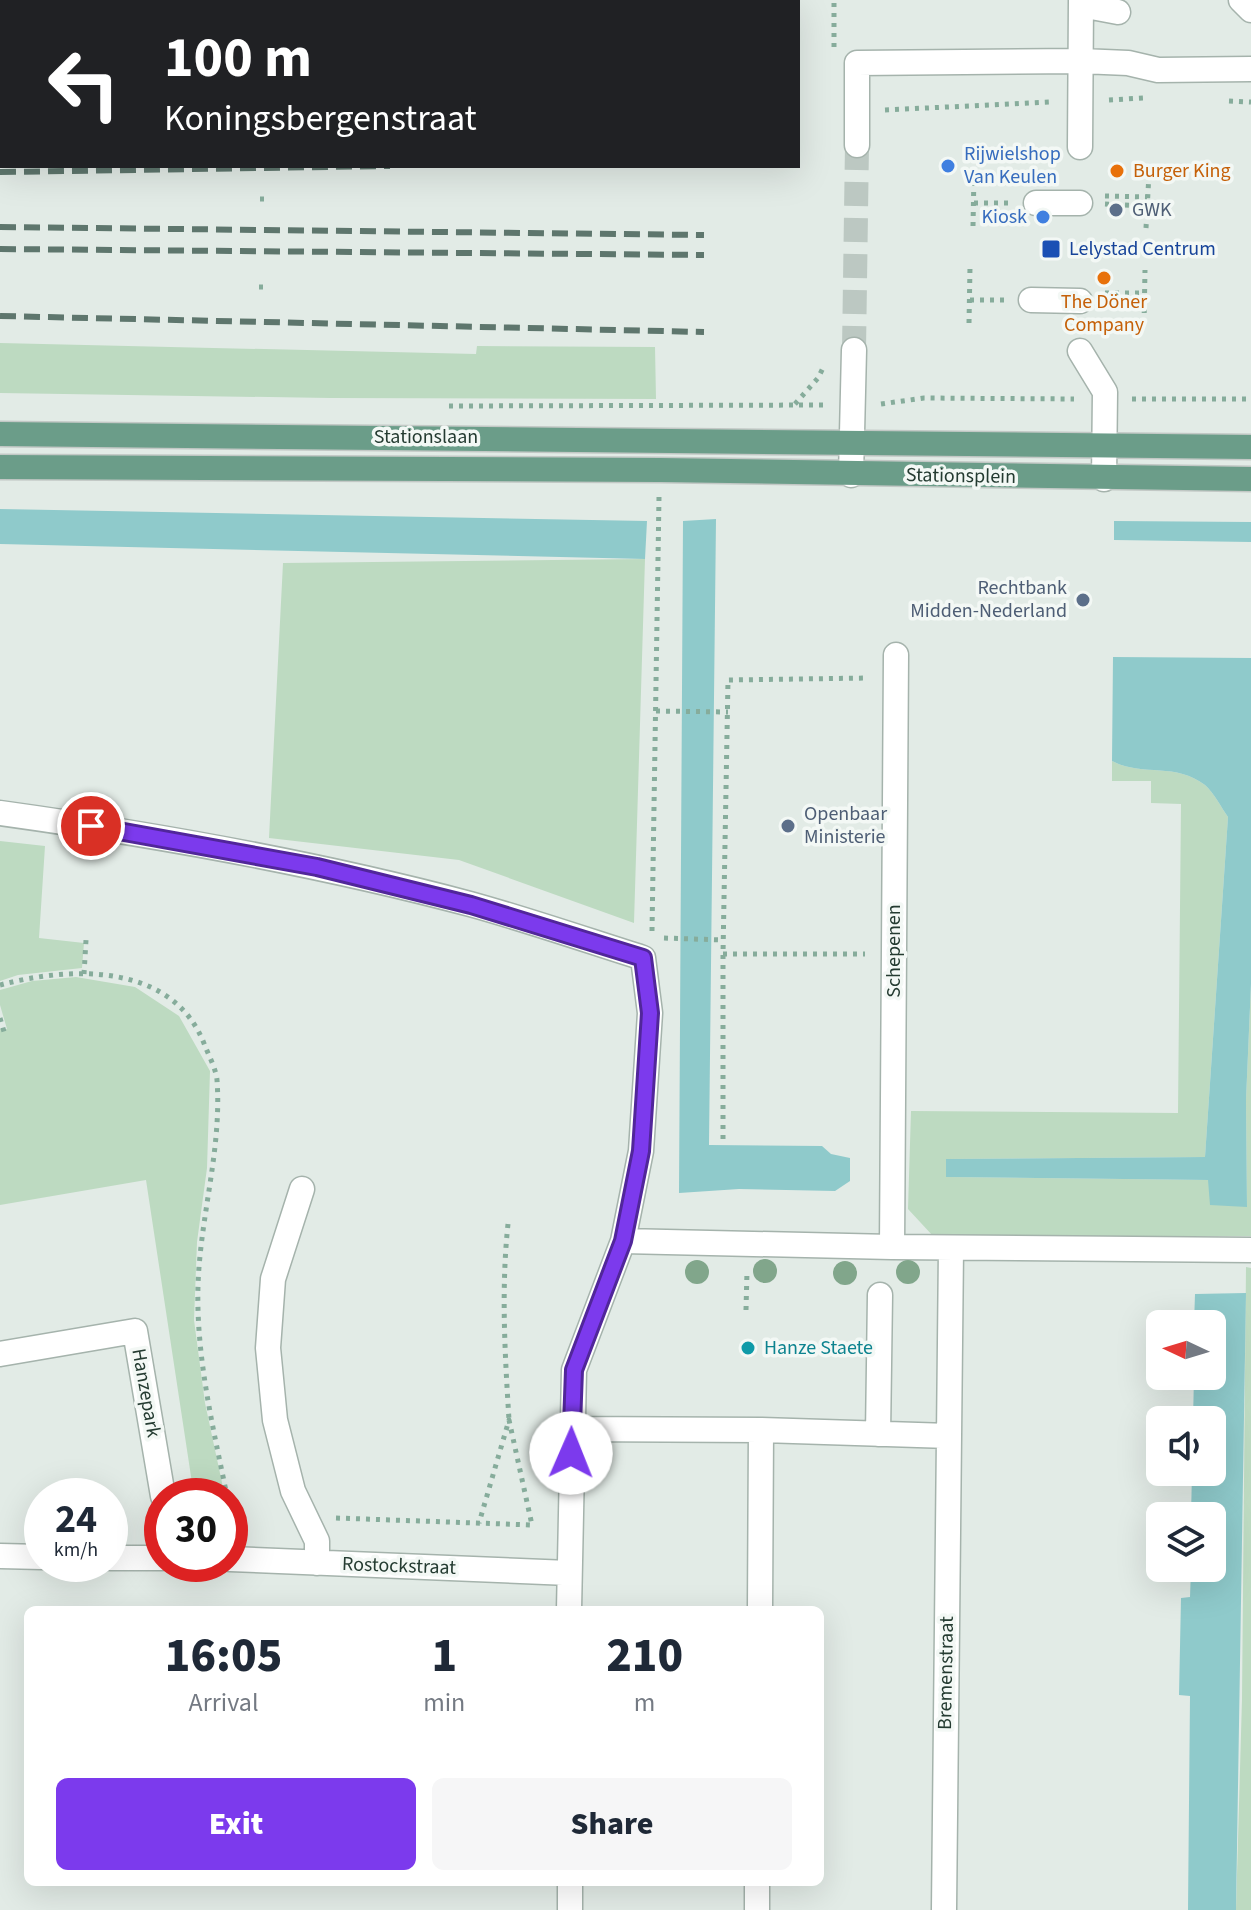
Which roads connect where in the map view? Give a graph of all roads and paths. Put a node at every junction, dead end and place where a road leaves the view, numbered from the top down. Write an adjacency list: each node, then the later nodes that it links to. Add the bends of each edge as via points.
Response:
1 (1241, 0): 3 (street)
2 (1081, 3): 4 (street); 5 (street)
3 (1251, 10)
4 (1118, 12)
5 (1081, 61): 6 (street, via 1158,70); 7 (street, via 857,63); 8 (street)
6 (1251, 69)
7 (857, 145)
8 (1080, 147)
9 (974, 173): 15 (path)
10 (1149, 174): 11 (path)
11 (1147, 197): 12 (path); 14 (path)
12 (1087, 199): 13 (street); 14 (path)
13 (1036, 203)
14 (1147, 206): 16 (path)
15 (973, 226)
16 (1146, 228)
17 (970, 267): 23 (path)
18 (1145, 270): 19 (path)
19 (1145, 293): 20 (path); 22 (path)
20 (1086, 297): 21 (street); 22 (path)
21 (1031, 300)
22 (1144, 305): 24 (path)
23 (969, 323)
24 (1144, 323)
25 (854, 350): 30 (street)
26 (1080, 351): 28 (street)
27 (827, 359): 31 (path)
28 (1106, 399): 29 (path); 30 (path, via 924,398); 35 (street)
29 (1251, 399)
30 (853, 404): 31 (path); 34 (street)
31 (794, 405): 33 (path, via 661,407)
32 (0, 434): 33 (main road, Stationslaan)
33 (660, 439): 34 (main road, Stationslaan)
34 (852, 441): 35 (main road, Stationsplein); 39 (street)
35 (1106, 445): 36 (main road, Stationsplein); 40 (street)
36 (1251, 447)
37 (0, 467): 38 (main road, Stationslaan)
38 (660, 470): 39 (main road, Stationslaan); 43 (path)
39 (851, 475): 40 (main road, Stationsplein)
40 (1104, 479): 41 (main road, Stationsplein)
41 (1251, 479)
42 (896, 666): 44 (path, via 728,680); 50 (street, Schepenen)
43 (656, 711): 44 (path); 51 (path, via 652,938)
44 (728, 712): 48 (path)
45 (0, 813): 51 (street, via 317,867 471,905)
46 (673, 939): 48 (path)
47 (86, 940): 52 (path)
48 (720, 940): 49 (path)
49 (723, 954): 50 (path); 56 (path)
50 (894, 954): 61 (street, Schepenen)
51 (643, 958): 59 (street, via 650,1013 641,1151)
52 (84, 974): 53 (path, via 38,975); 73 (path, via 126,977 170,997 200,1031 217,1077 198,1285 199,1337)
53 (0, 985)
54 (0, 1018): 55 (path)
55 (5, 1035)
56 (723, 1139)
57 (302, 1189): 75 (street, via 273,1279 268,1348 275,1420 293,1491)
58 (508, 1224): 67 (path, via 503,1332)
59 (623, 1241): 60 (street); 68 (street, via 574,1370)
60 (748, 1244): 61 (street); 65 (path)
61 (892, 1247): 62 (street)
62 (951, 1248): 63 (street); 71 (street, Bremenstraat)
63 (1251, 1250)
64 (880, 1295): 70 (street)
65 (746, 1310)
66 (0, 1354): 72 (street, Hanzepark, via 135,1331)
67 (509, 1420): 74 (path); 74 (path, via 532,1525)
68 (571, 1429): 69 (street); 80 (street)
69 (761, 1430): 70 (street); 82 (street)
70 (878, 1434): 71 (street)
71 (949, 1436): 87 (street, Bremenstraat)
72 (160, 1478)
73 (223, 1478)
74 (479, 1523): 75 (path, via 321,1517)
75 (309, 1525): 79 (street, via 317,1541)
76 (0, 1556): 77 (street)
77 (24, 1557)
78 (248, 1560): 79 (street, Rostockstraat)
79 (317, 1563): 80 (street, Rostockstraat)
80 (569, 1573): 81 (street)
81 (569, 1606)
82 (760, 1606)
83 (570, 1886): 85 (street)
84 (757, 1886): 86 (street)
85 (570, 1910)
86 (757, 1910)
87 (944, 1910)

